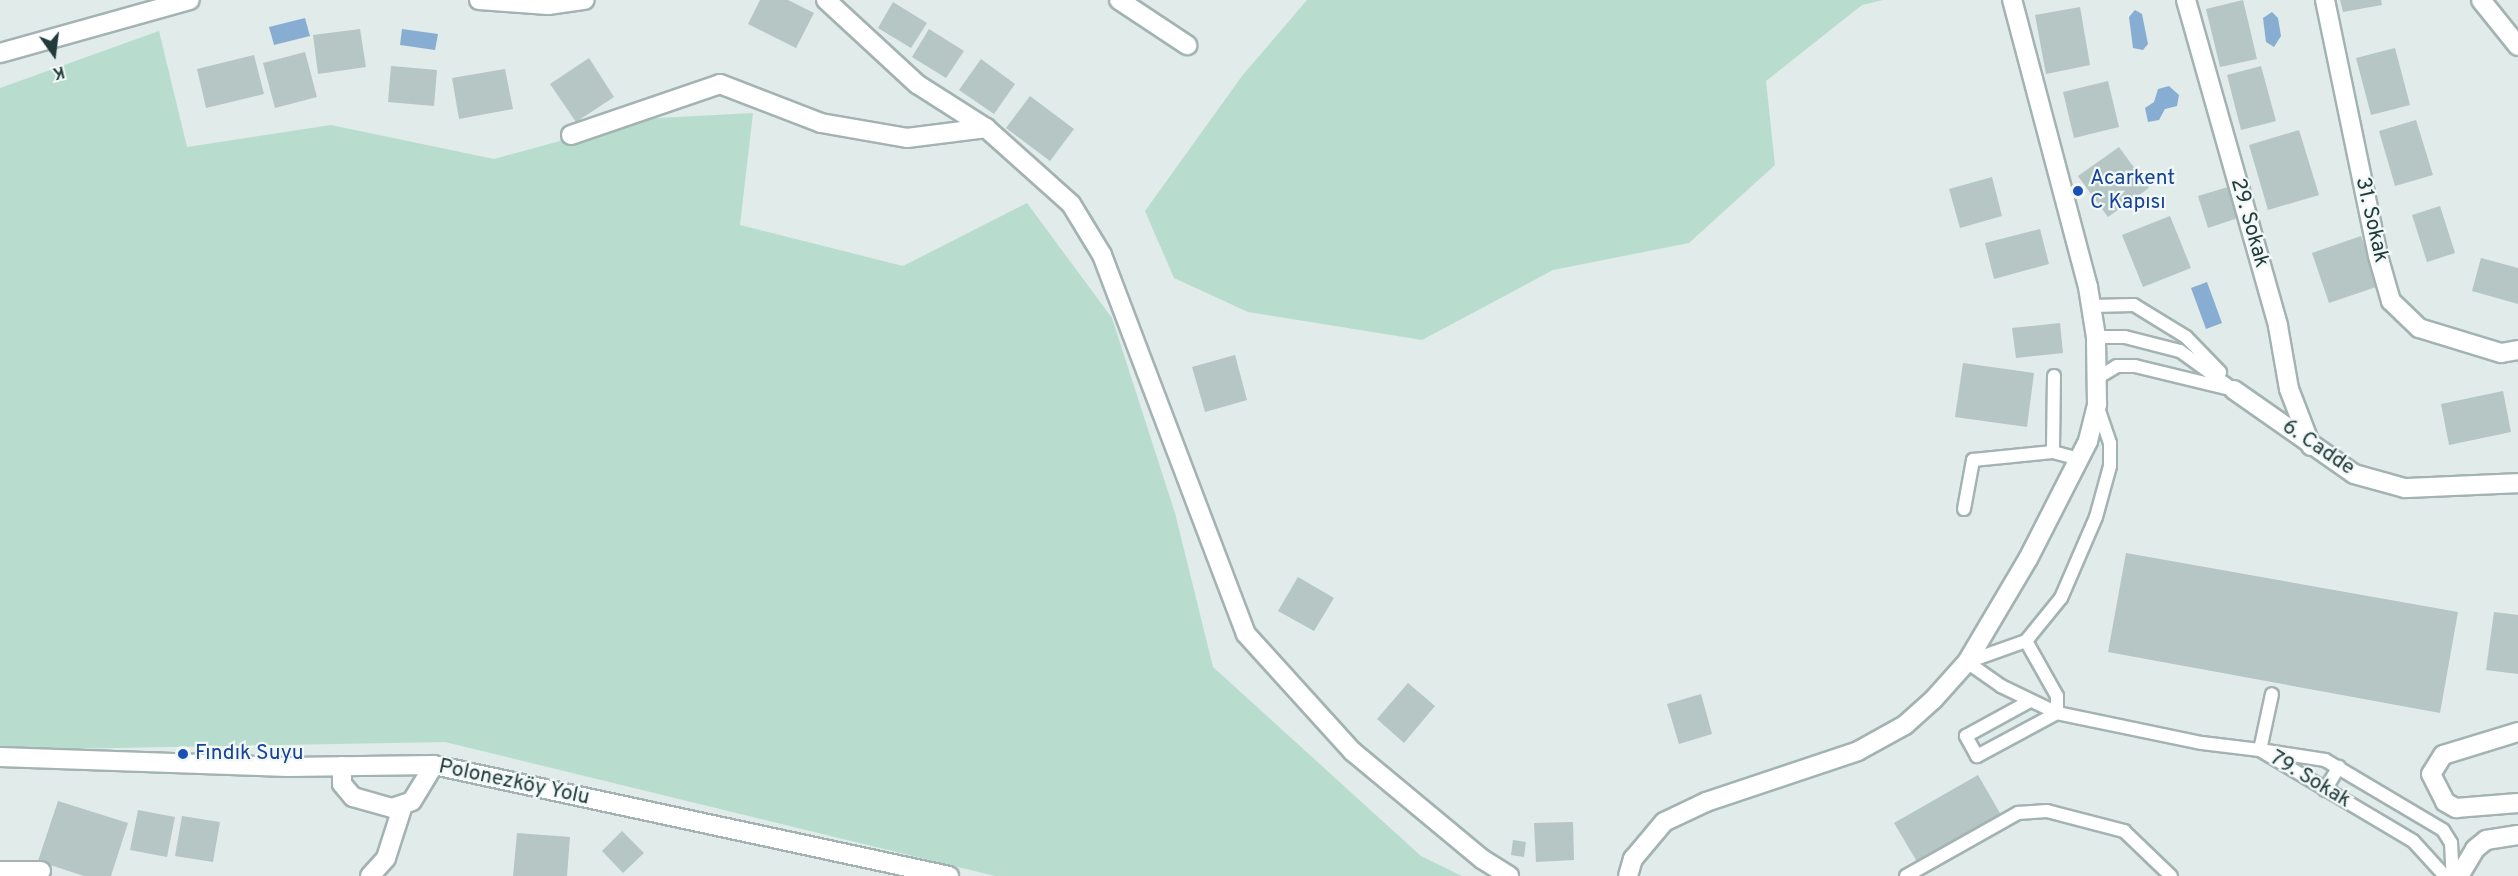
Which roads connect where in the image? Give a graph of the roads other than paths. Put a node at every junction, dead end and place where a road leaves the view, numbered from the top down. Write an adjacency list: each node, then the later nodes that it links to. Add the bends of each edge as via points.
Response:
1 (190, 0): 12 (street)
2 (479, 0): 3 (street, via 548,5)
3 (585, 0)
4 (826, 0): 13 (street, via 917,84)
5 (1119, 0): 10 (street)
6 (2012, 0): 15 (street)
7 (2186, 0): 22 (street, 29. Sokak, via 2278,326 2289,389)
8 (2325, 0): 17 (street, 31. Sokak, via 2378,256 2391,301 2419,328 2501,353)
9 (2481, 0): 11 (street)
10 (1187, 45)
11 (2518, 46)
12 (0, 53)
13 (986, 128): 14 (street, via 907,138 821,123 720,84); 47 (street, via 1071,204 1102,255 1246,634 1352,751 1482,859)
14 (571, 135)
15 (2091, 306): 16 (street); 20 (lane, via 2124,303 2147,312 2208,356)
16 (2096, 337): 19 (street); 20 (lane, via 2125,337 2180,351)
17 (2518, 350)
18 (2054, 376): 23 (lane)
19 (2097, 378): 20 (lane, via 2117,366 2135,366); 21 (street)
20 (2234, 390): 22 (street, 6. Cadde)
21 (2097, 404): 24 (street); 27 (lane, via 2110,443 2110,466 2097,517 2061,598)
22 (2311, 446): 25 (street, 6. Cadde, via 2354,474 2405,488)
23 (2053, 452): 24 (lane); 26 (lane, via 1973,460)
24 (2079, 459): 28 (street, via 2028,559)
25 (2518, 483)
26 (1964, 509)
27 (2026, 641): 28 (lane); 31 (lane, via 2057,696)
28 (1966, 662): 30 (lane); 48 (street, via 1905,725 1867,746 1706,802 1664,822 1633,859)
29 (2272, 694): 33 (lane)
30 (2030, 701): 31 (lane); 31 (lane, via 1966,736 1977,756)
31 (2057, 713): 33 (lane, via 2192,742)
32 (2518, 732): 39 (street, via 2443,755 2432,774 2445,802 2456,808)
33 (2260, 750): 37 (lane, 79. Sokak, via 2325,760); 38 (lane, 79. Sokak)
34 (0, 757): 36 (street, Polonezköy Yolu)
35 (434, 765): 36 (street, Polonezköy Yolu); 40 (street, via 412,801); 44 (street, Polonezköy Yolu)
36 (342, 766): 40 (street, via 342,784 353,797 392,808)
37 (2339, 767): 38 (lane); 52 (lane, 79. Sokak, via 2443,830 2451,843)
38 (2325, 790): 51 (lane, 79. Sokak, via 2413,841)
39 (2518, 803)
40 (403, 805): 45 (street, via 386,858)
41 (2518, 835): 53 (street, via 2486,840 2475,849)
42 (41, 871): 43 (street)
43 (0, 872)
44 (920, 873): 46 (street, Polonezköy Yolu)
45 (370, 876)
46 (949, 876)
47 (1509, 876)
48 (1628, 876)
49 (1906, 876): 50 (lane, via 2018,813 2047,811 2124,831)
50 (2171, 876)
51 (2445, 876)
52 (2453, 876)
53 (2458, 876)

